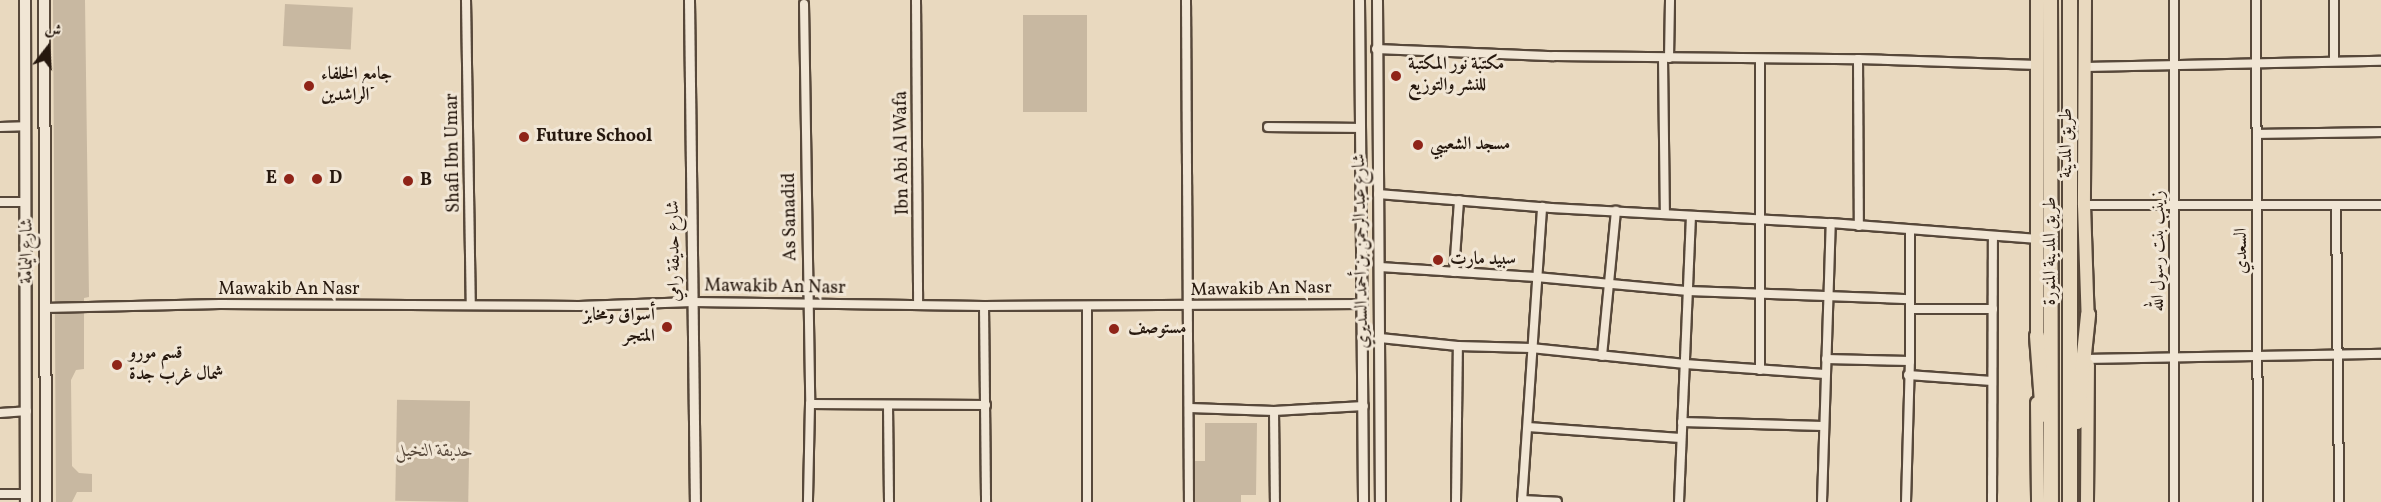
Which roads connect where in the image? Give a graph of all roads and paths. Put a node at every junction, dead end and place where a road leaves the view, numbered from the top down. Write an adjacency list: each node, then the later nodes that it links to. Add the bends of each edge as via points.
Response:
1 (25, 0): 30 (main road, شارع اليمامة)
2 (44, 0): 71 (main road, شارع اليمامة)
3 (466, 0): 65 (street, Shafi Ibn Umar)
4 (689, 0): 63 (street, شارع حديقة رامي)
5 (916, 0): 67 (street, Ibn Abi Al Wafa)
6 (1186, 0): 70 (street)
7 (1359, 0): 33 (street, شارع عبد الرحمن بن أحمد السديري)
8 (1377, 0): 19 (street, شارع عبد الرحمن بن أحمد السديري)
9 (1670, 0): 20 (street)
10 (2037, 0): 26 (main road, طريق المدينة)
11 (2050, 0): 125 (highway, طريق المدينة المنورة)
12 (2070, 0): 106 (highway, طريق المدينة المنورة)
13 (2075, 0): 29 (main road)
14 (2085, 0): 28 (main road, طريق المدينة)
15 (2174, 0): 27 (street, زينب بنت رسول الله)
16 (2256, 0): 25 (street, السعدي)
17 (2334, 0): 24 (street)
18 (804, 4): 66 (street, As Sanadid)
19 (1376, 49): 20 (street); 36 (street, شارع عبد الرحمن بن أحمد السديري)
20 (1666, 58): 21 (street); 47 (street)
21 (1760, 59): 22 (street); 49 (street)
22 (1858, 59): 26 (street); 51 (street)
23 (2381, 61): 24 (street)
24 (2334, 62): 25 (street)
25 (2256, 63): 27 (street); 35 (street, السعدي)
26 (2038, 65): 54 (main road, طريق المدينة)
27 (2174, 65): 28 (street); 40 (street, زينب بنت رسول الله)
28 (2085, 67): 29 (main road, طريق المدينة)
29 (2085, 87): 44 (main road, طريق المدينة)
30 (25, 126): 31 (street); 39 (main road, شارع اليمامة)
31 (0, 127)
32 (1268, 127): 33 (street)
33 (1360, 128): 64 (street, شارع عبد الرحمن بن أحمد السديري)
34 (2381, 132): 35 (street)
35 (2257, 134): 41 (street, السعدي)
36 (1378, 194): 37 (street); 55 (street, شارع عبد الرحمن بن أحمد السديري)
37 (1459, 200): 45 (street); 56 (street)
38 (0, 202): 39 (street)
39 (26, 202): 97 (main road, شارع اليمامة)
40 (2174, 205): 41 (street); 44 (street); 83 (street, زينب بنت رسول الله)
41 (2257, 205): 42 (street); 82 (street, السعدي)
42 (2337, 205): 43 (street); 80 (street)
43 (2381, 205)
44 (2084, 206): 74 (main road, طريق المدينة)
45 (1542, 207): 46 (street); 57 (street)
46 (1616, 211): 47 (street); 58 (street)
47 (1665, 214): 48 (street)
48 (1691, 216): 49 (street); 59 (street)
49 (1759, 220): 50 (street); 60 (street)
50 (1831, 223): 51 (street); 61 (street)
51 (1859, 226): 52 (street)
52 (1910, 230): 53 (street); 62 (street)
53 (1993, 237): 54 (street); 73 (street)
54 (2037, 238): 75 (main road, طريق المدينة)
55 (1380, 267): 56 (street); 76 (street, شارع عبد الرحمن بن أحمد السديري)
56 (1454, 272): 57 (street)
57 (1536, 277): 58 (street); 78 (street)
58 (1608, 284): 59 (street); 81 (street)
59 (1688, 291): 60 (street); 87 (street)
60 (1759, 294): 61 (street); 88 (street)
61 (1828, 297): 62 (street); 84 (street)
62 (1910, 299): 72 (street)
63 (693, 302): 65 (street, Mawakib An Nasr); 66 (street, Mawakib An Nasr); 109 (street, شارع حديقة رامي)
64 (1362, 304): 70 (street, Mawakib An Nasr); 95 (street, شارع عبد الرحمن بن أحمد السديري)
65 (471, 305): 71 (street, Mawakib An Nasr)
66 (808, 305): 67 (street, Mawakib An Nasr); 92 (street, As Sanadid)
67 (918, 305): 68 (street, Mawakib An Nasr)
68 (984, 306): 69 (street, Mawakib An Nasr); 94 (street)
69 (1087, 306): 70 (street, Mawakib An Nasr); 113 (street)
70 (1187, 306): 96 (street)
71 (44, 308): 108 (main road, شارع اليمامة)
72 (1910, 309): 73 (street); 86 (street)
73 (1993, 309): 91 (street)
74 (2088, 315): 85 (main road, طريق المدينة); 106 (highway)
75 (2037, 336): 124 (main road, طريق المدينة); 125 (highway)
76 (1380, 338): 77 (street); 117 (street, شارع عبد الرحمن بن أحمد السديري)
77 (1458, 346): 78 (street); 118 (street)
78 (1531, 348): 81 (street); 102 (street)
79 (2381, 354): 80 (street)
80 (2339, 355): 82 (street); 129 (street)
81 (1602, 356): 87 (street)
82 (2257, 356): 83 (street); 128 (street, السعدي)
83 (2174, 357): 85 (street); 127 (street, زينب بنت رسول الله)
84 (1827, 359): 86 (street); 89 (street)
85 (2088, 359): 126 (main road, طريق المدينة)
86 (1910, 361): 90 (street)
87 (1684, 364): 88 (street); 100 (street)
88 (1760, 370): 89 (street)
89 (1825, 374): 101 (street)
90 (1908, 375): 91 (street); 122 (street)
91 (1992, 381): 123 (street)
92 (810, 404): 93 (street); 110 (street, As Sanadid)
93 (888, 405): 94 (street); 111 (street)
94 (986, 405): 112 (street)
95 (1364, 406): 98 (street); 116 (street, شارع عبد الرحمن بن أحمد السديري)
96 (1190, 408): 98 (street); 114 (street)
97 (27, 411): 99 (street); 105 (main road, شارع اليمامة)
98 (1274, 411): 115 (street)
99 (0, 413)
100 (1682, 422): 101 (street); 103 (street)
101 (1823, 426): 121 (street)
102 (1528, 427): 103 (street); 107 (street)
103 (1681, 438): 120 (street)
104 (0, 494): 105 (street)
105 (26, 498)
106 (2070, 499)
107 (1522, 501): 119 (street)
108 (46, 502)
109 (695, 502)
110 (808, 502)
111 (889, 502)
112 (986, 502)
113 (1087, 502)
114 (1189, 502)
115 (1275, 502)
116 (1363, 502)
117 (1380, 502)
118 (1456, 502)
119 (1557, 502)
120 (1679, 502)
121 (1822, 502)
122 (1906, 502)
123 (1992, 502)
124 (2038, 502)
125 (2050, 502)
126 (2087, 502)
127 (2174, 502)
128 (2258, 502)
129 (2339, 502)

